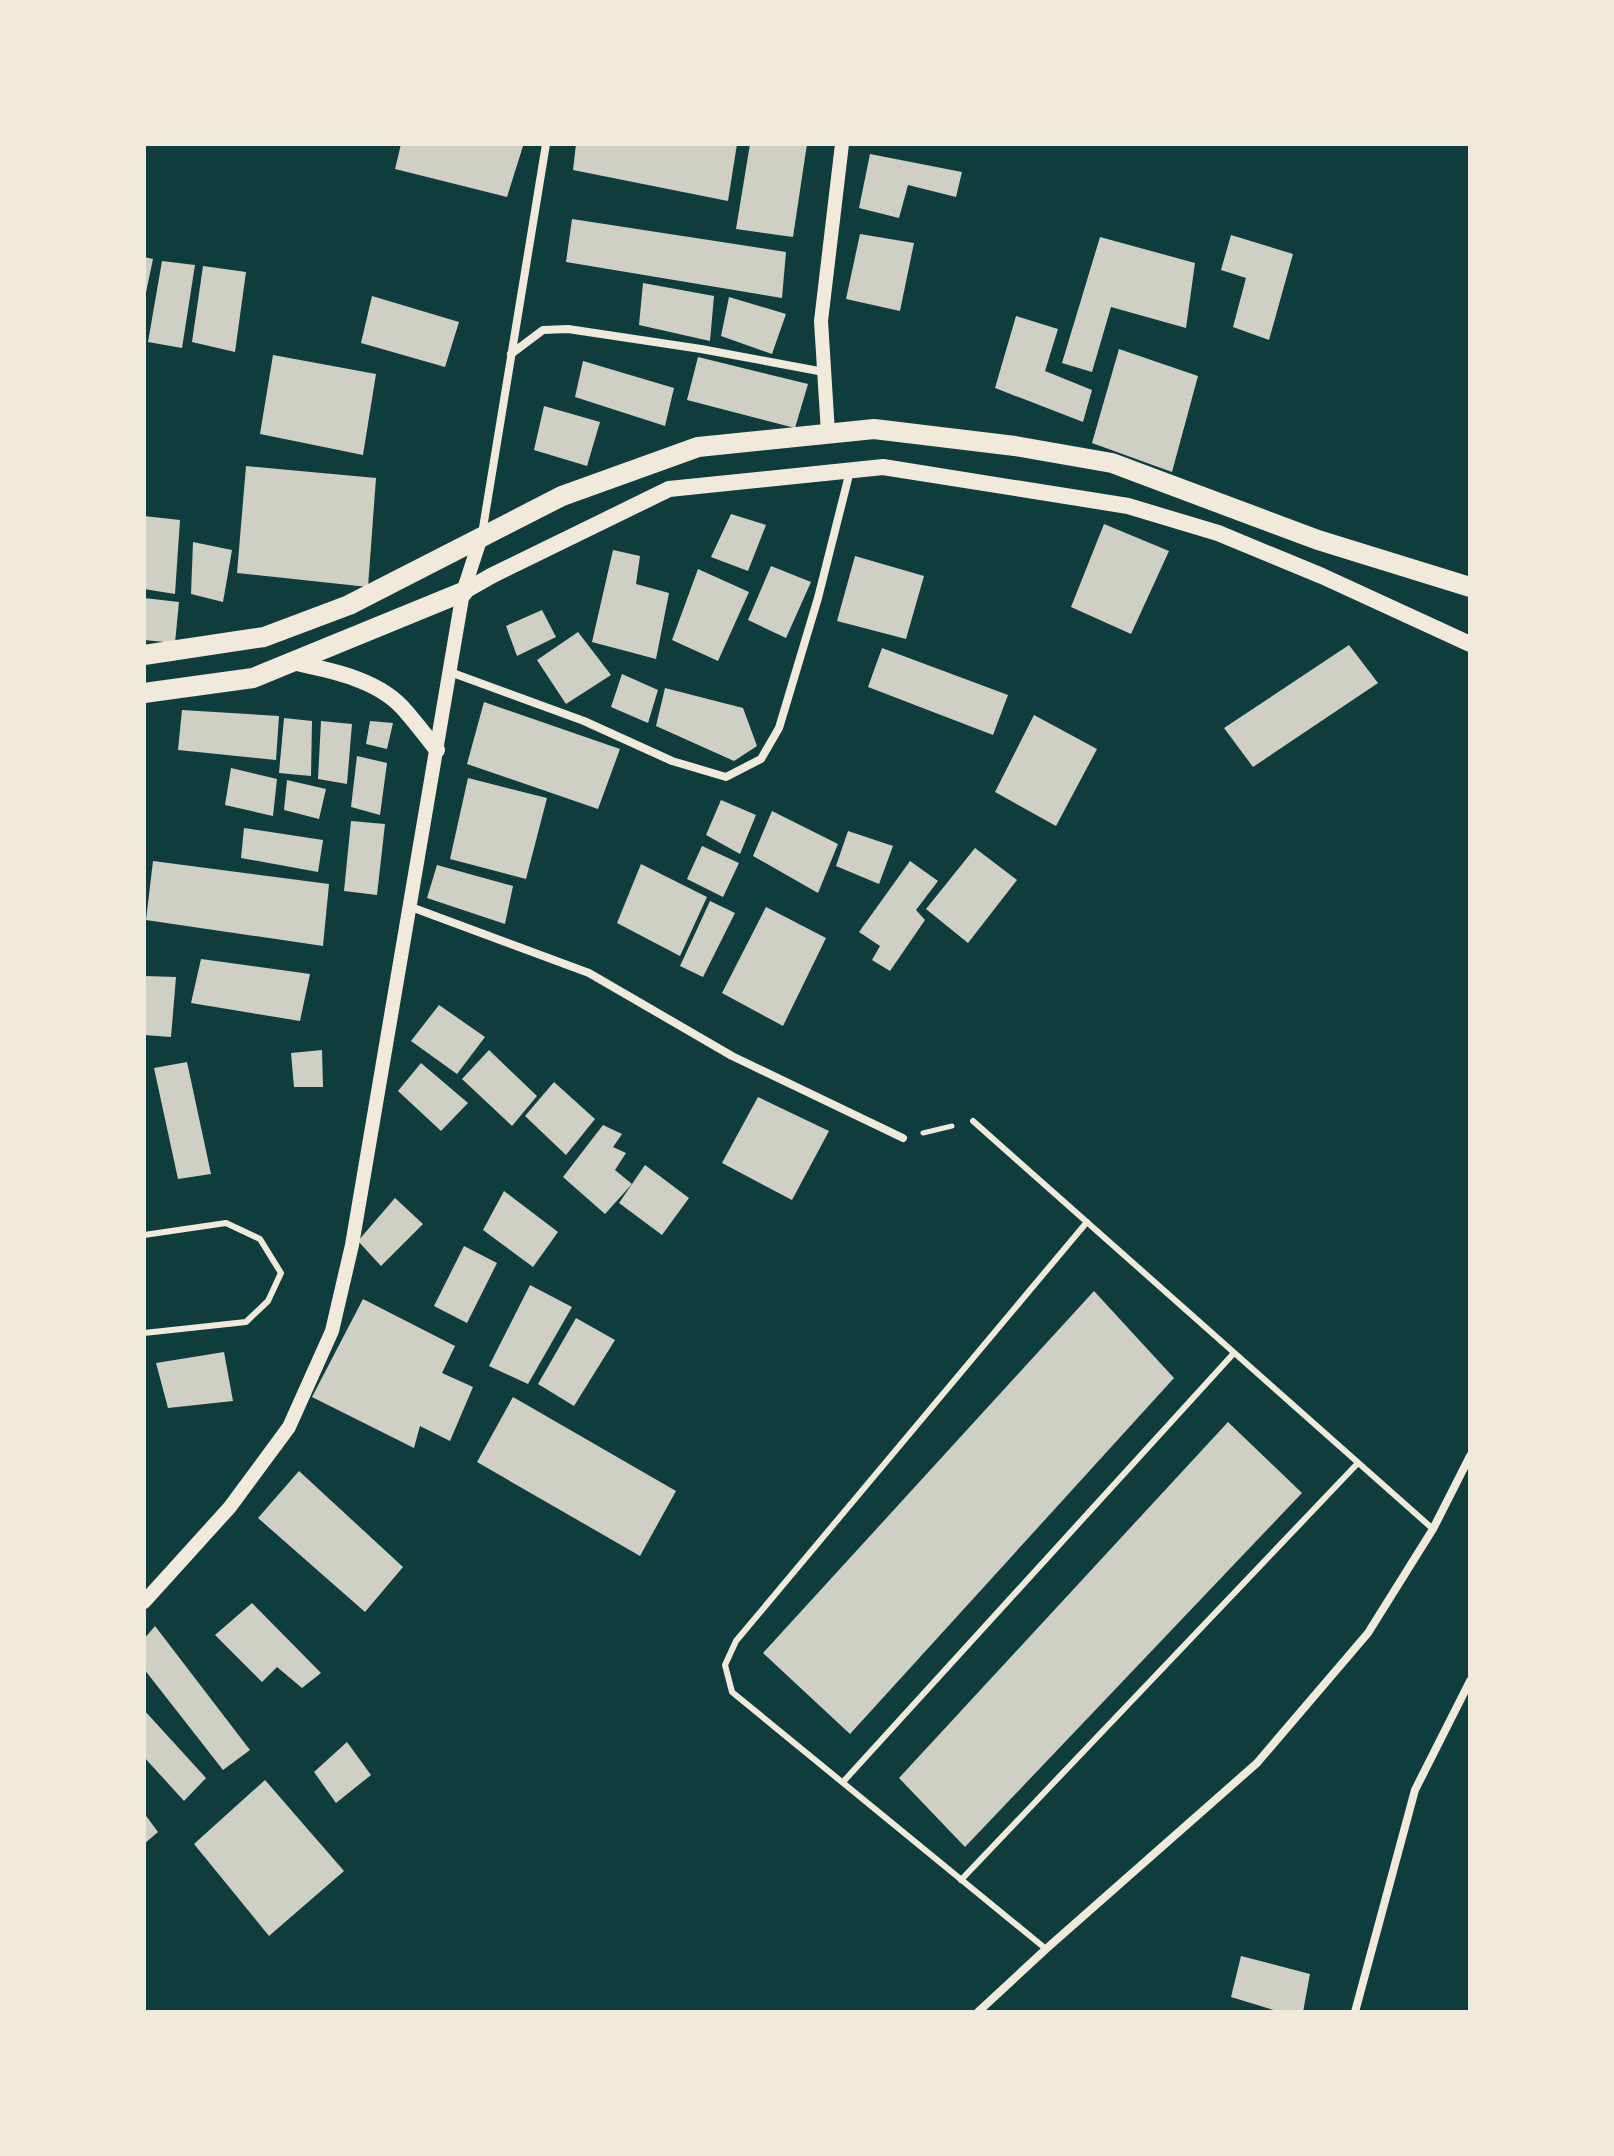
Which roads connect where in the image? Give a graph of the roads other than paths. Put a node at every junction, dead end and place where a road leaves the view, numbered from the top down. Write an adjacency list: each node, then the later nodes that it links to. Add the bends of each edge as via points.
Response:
1 (546, 144): 3 (street)
2 (842, 144): 4 (street, via 821,321)
3 (511, 354): 4 (street, via 543,330 568,329); 7 (street)
4 (824, 372): 5 (street)
5 (828, 433): 7 (main road, via 698,447 562,496); 8 (main road, via 874,429 1112,463 1318,540)
6 (850, 470): 9 (main road, via 669,489); 10 (main road, via 883,467 1128,506 1218,533); 13 (street, via 779,728 761,759 738,771 726,777 672,761 584,721)
7 (481, 537): 9 (street); 11 (main road, via 349,605 264,637)
8 (1470, 587)
9 (463, 592): 12 (main road); 13 (street)
10 (1470, 644)
11 (144, 655)
12 (292, 662): 14 (main road, via 253,678); 15 (main road, via 367,684 399,704)
13 (450, 672): 15 (street)
14 (144, 693)
15 (437, 750): 16 (street)
16 (411, 907): 18 (street, via 589,973 732,1056); 26 (street, via 332,1331 289,1427 230,1507)
17 (973, 1121): 19 (lane)
18 (903, 1138)
19 (1087, 1222): 22 (lane); 28 (lane, via 736,1641 725,1665 732,1692)
20 (144, 1235): 21 (lane, via 226,1223 260,1239 281,1273 268,1301 246,1322)
21 (144, 1333)
22 (1234, 1353): 24 (lane); 28 (lane)
23 (1470, 1456): 25 (street)
24 (1358, 1463): 25 (lane); 29 (lane)
25 (1433, 1529): 30 (street, via 1368,1633 1257,1763)
26 (144, 1602)
27 (1470, 1681): 32 (street, via 1415,1790)
28 (843, 1782): 29 (lane)
29 (961, 1880): 30 (lane)
30 (1046, 1949): 31 (street)
31 (978, 2012)
32 (1355, 2012)

